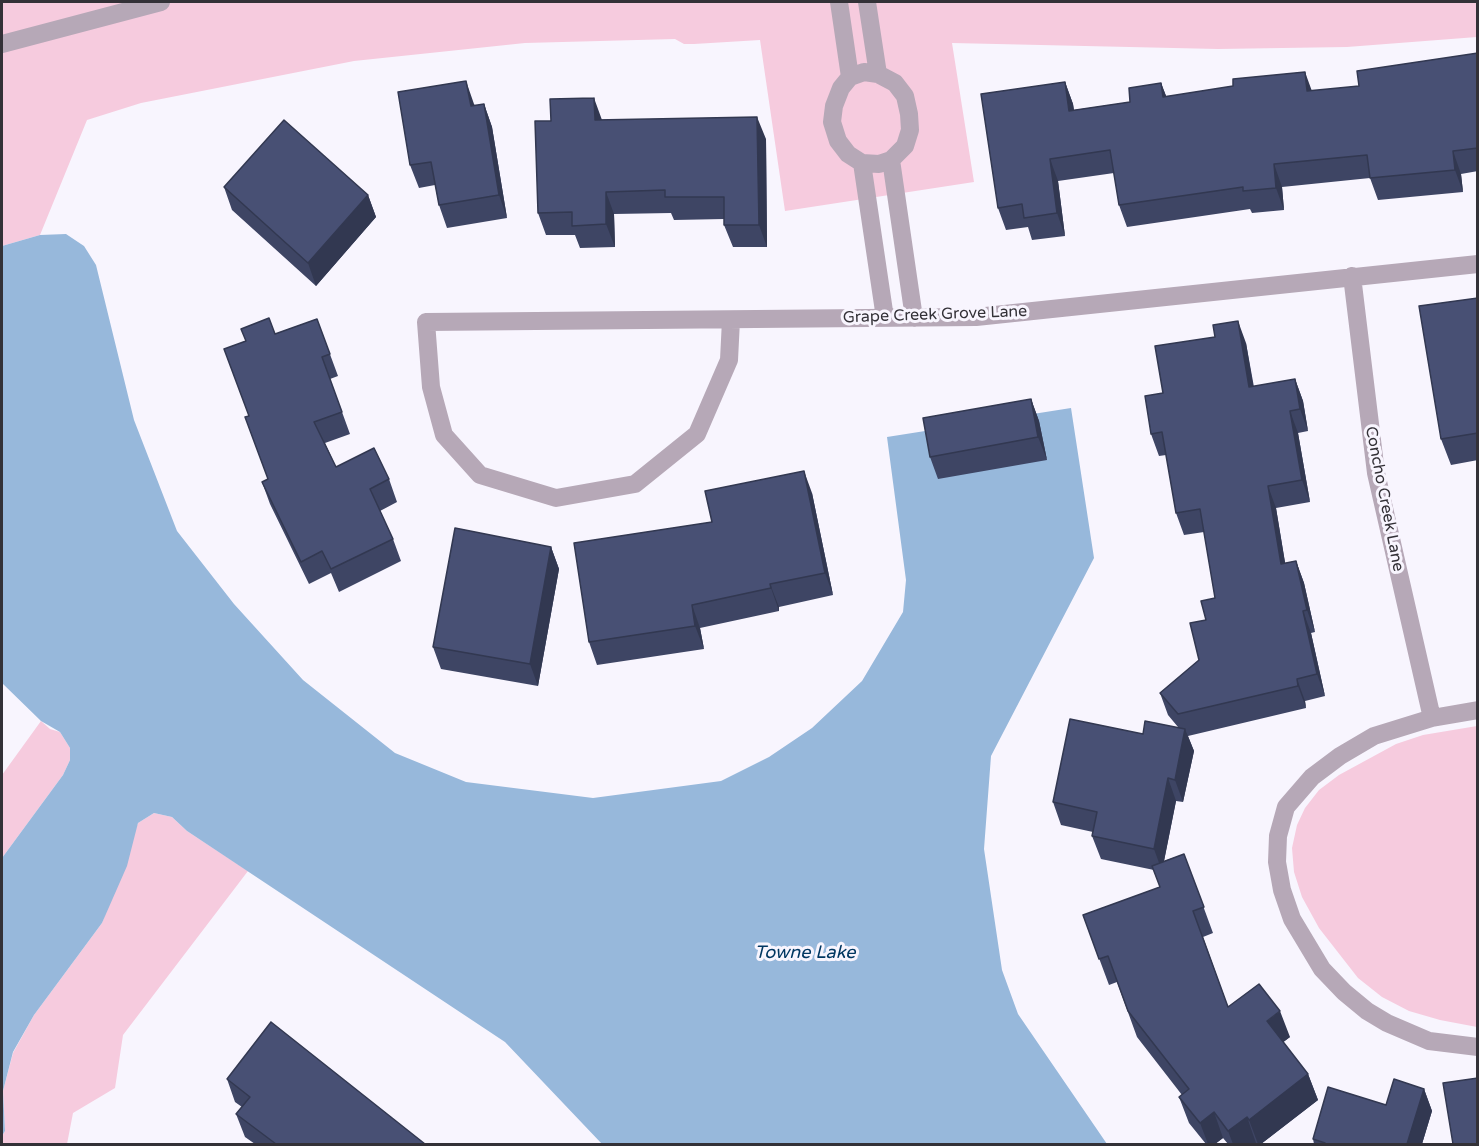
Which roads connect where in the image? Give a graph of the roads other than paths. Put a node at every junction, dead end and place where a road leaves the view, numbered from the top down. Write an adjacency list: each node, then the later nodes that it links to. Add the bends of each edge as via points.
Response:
1 (160, 2): 4 (street)
2 (839, 2): 6 (street)
3 (867, 2): 5 (street)
4 (2, 44)
5 (878, 74): 6 (street, via 864,72); 7 (street, via 895,82 905,96 909,114 905,146)
6 (850, 77): 8 (street, via 841,88 832,122 838,141)
7 (891, 160): 8 (street); 12 (street)
8 (862, 163): 11 (street)
9 (1478, 264): 10 (street, Grape Creek Grove Lane)
10 (1352, 276): 12 (street, Grape Creek Grove Lane, via 1004,314); 15 (street, Concho Creek Lane, via 1376,473)
11 (885, 318): 12 (street, Grape Creek Grove Lane); 13 (street, Grape Creek Grove Lane)
12 (914, 318)
13 (731, 320): 13 (street, Grape Creek Grove Lane, via 729,360 697,434 635,484 556,498 480,475 444,435 431,387 426,322)
14 (1478, 710): 15 (street)
15 (1432, 718): 16 (street, via 1374,736 1312,777 1286,807 1278,836 1277,862 1292,919 1322,969 1344,992 1367,1011 1408,1032 1430,1041)
16 (1478, 1047)

